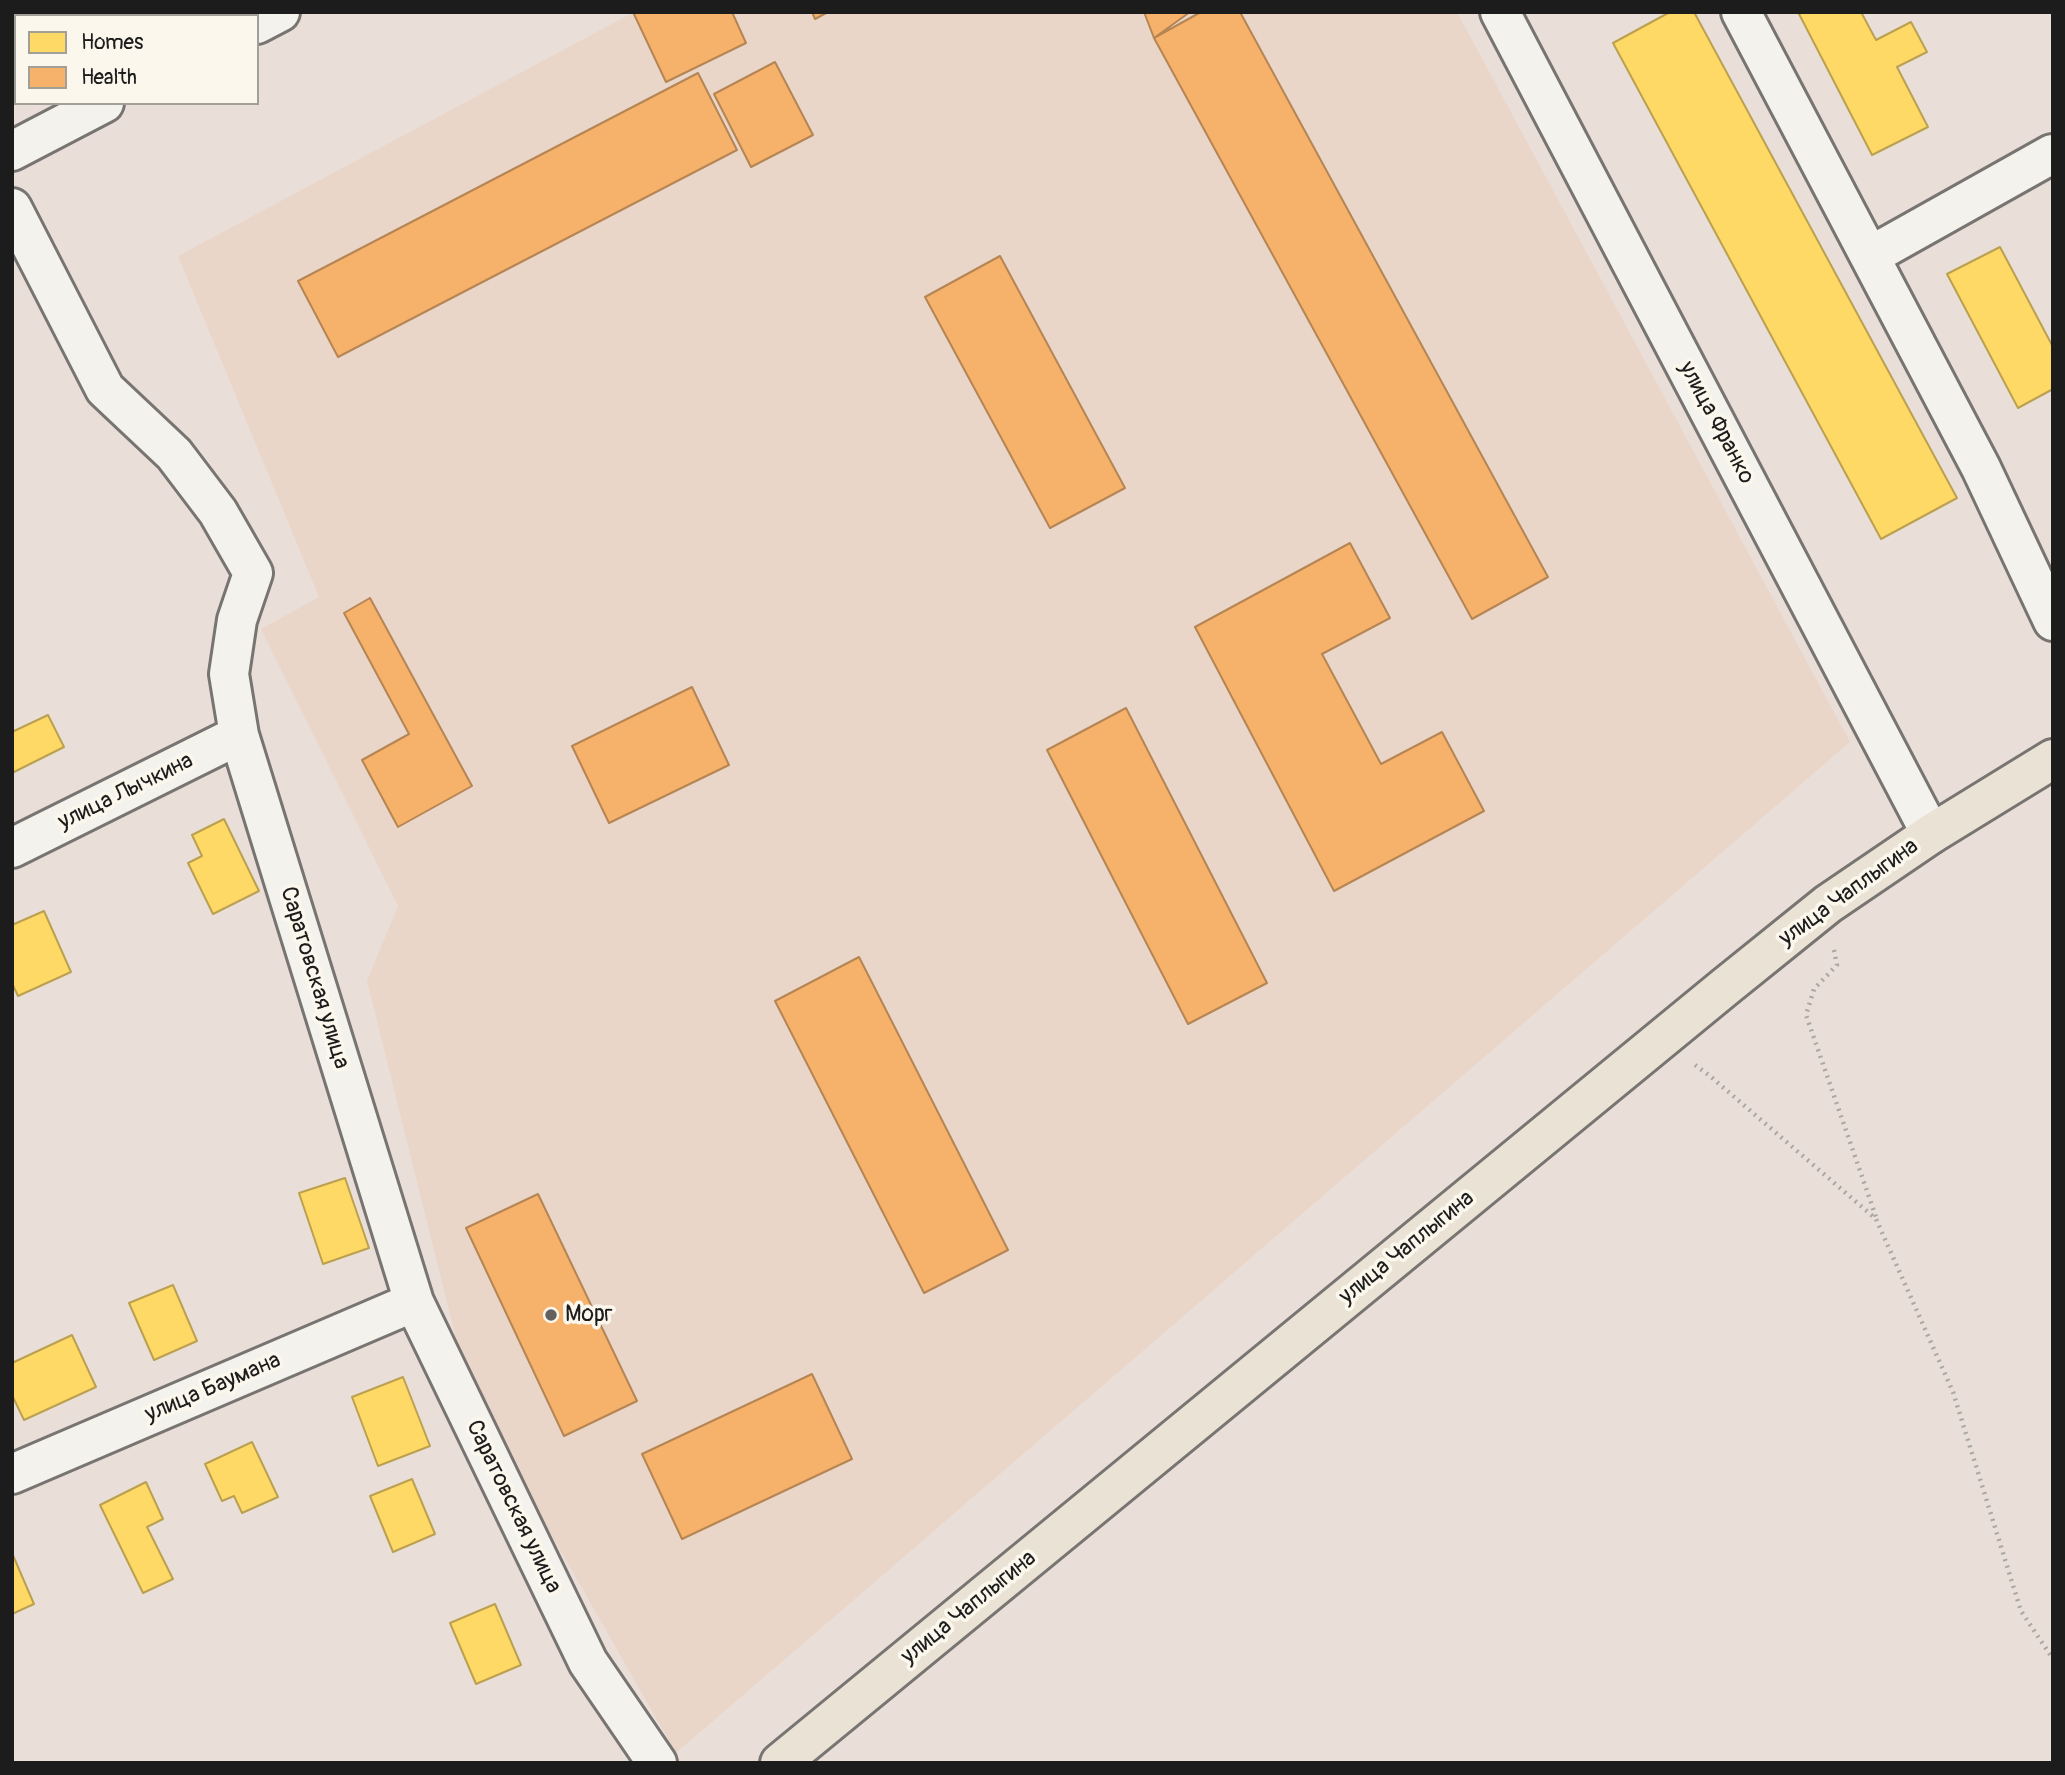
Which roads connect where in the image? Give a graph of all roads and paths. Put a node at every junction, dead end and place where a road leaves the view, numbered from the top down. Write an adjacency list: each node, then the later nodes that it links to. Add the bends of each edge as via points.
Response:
1 (280, 12): 4 (street)
2 (1741, 12): 9 (street)
3 (1513, 17): 13 (street, улица Франко)
4 (259, 23)
5 (100, 105): 6 (street)
6 (12, 151)
7 (2052, 155): 9 (street)
8 (12, 208): 11 (street, Саратовская улица, via 105,389 174,454 218,512 253,573 237,620 229,674)
9 (1870, 256): 10 (street, via 1981,468)
10 (2053, 621)
11 (239, 735): 14 (street, улица Лычкина); 18 (street, Саратовская улица)
12 (2053, 759): 13 (main road, улица Чаплыгина)
13 (1931, 834): 15 (main road, улица Чаплыгина)
14 (12, 848)
15 (1828, 904): 16 (main road, улица Чаплыгина); 17 (path, via 1837,965 1814,989 1806,1015)
16 (1660, 1041): 17 (path, via 1710,1076); 22 (main road, улица Чаплыгина)
17 (1876, 1219): 20 (path, via 1953,1392 2021,1611)
18 (414, 1301): 19 (street, улица Баумана); 21 (street, Саратовская улица, via 588,1662)
19 (12, 1474)
20 (2053, 1659)
21 (657, 1763)
22 (780, 1763)

